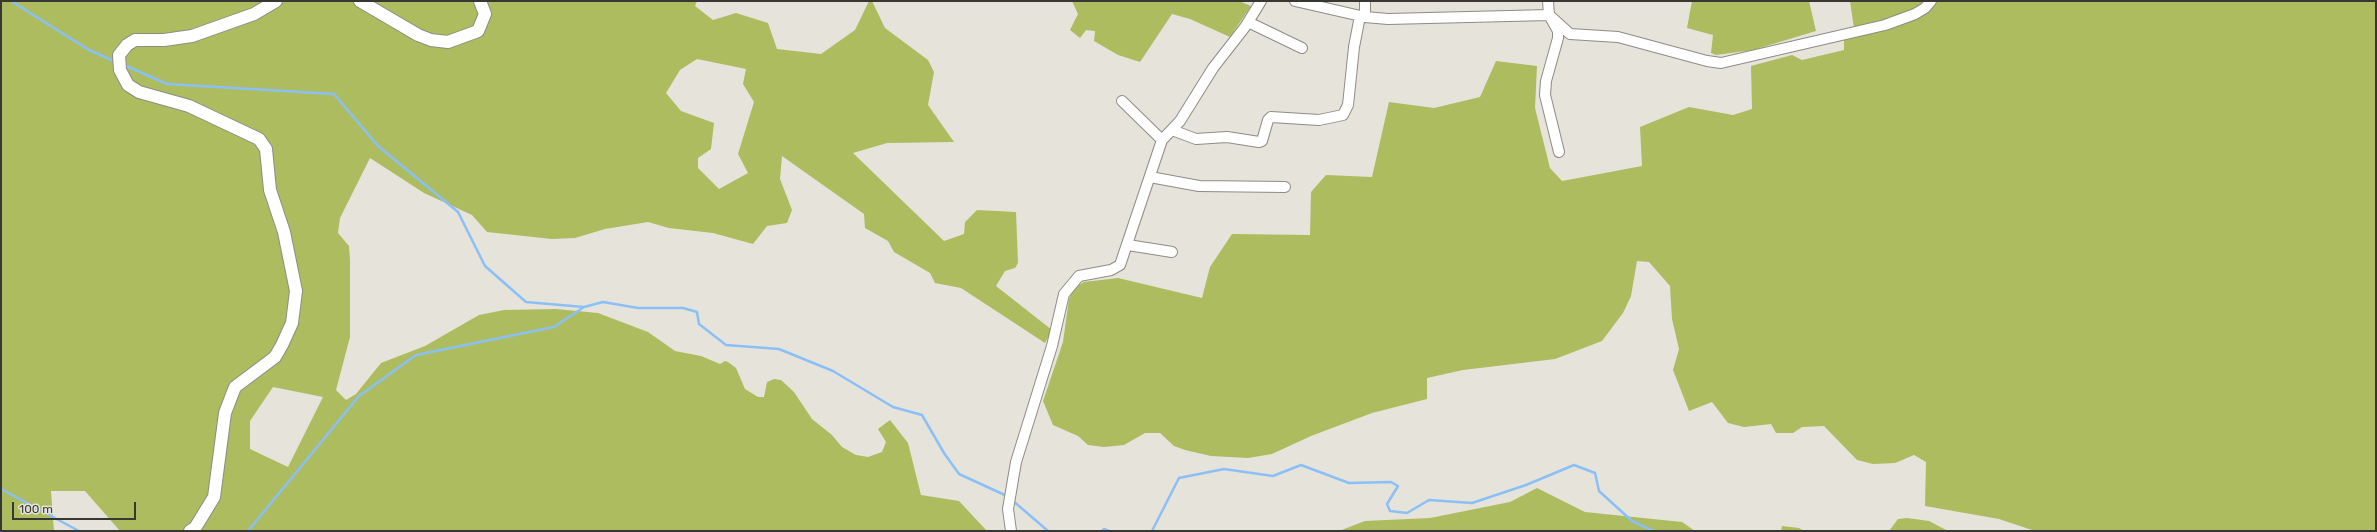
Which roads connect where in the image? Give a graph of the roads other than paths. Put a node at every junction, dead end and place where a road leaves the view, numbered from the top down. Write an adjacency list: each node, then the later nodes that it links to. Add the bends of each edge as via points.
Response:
1 (276, 1): 21 (street, via 254,14 192,36 164,40 135,40 119,55 120,70 128,85 139,92 189,106 259,139 266,149 270,190 284,232 296,291 292,323 275,357 235,387 225,413 214,497 195,528)
2 (360, 1): 3 (street, via 418,35 448,42 478,31 484,14)
3 (480, 1)
4 (1261, 1): 11 (street)
5 (1295, 1): 10 (street)
6 (1365, 1): 10 (street)
7 (1548, 1): 9 (street)
8 (1931, 1): 9 (street, via 1915,14 1885,25 1721,63 1618,36 1570,34)
9 (1550, 15): 10 (street, via 1396,19); 16 (street, via 1558,31 1558,38 1546,80 1545,95)
10 (1363, 16): 14 (street, via 1354,47 1348,105 1343,115 1319,120 1271,117 1262,141 1259,142 1227,137 1196,139)
11 (1248, 22): 12 (street); 14 (street, via 1213,68)
12 (1302, 48)
13 (1122, 102): 15 (street)
14 (1172, 130): 15 (street)
15 (1162, 140): 17 (street)
16 (1559, 152)
17 (1150, 177): 18 (street, via 1199,186); 19 (street)
18 (1284, 187)
19 (1128, 245): 20 (street); 22 (street, via 1120,265 1111,270 1078,276 1064,294 1052,346 1019,451 1008,509)
20 (1172, 252)
21 (190, 531)
22 (1011, 531)

